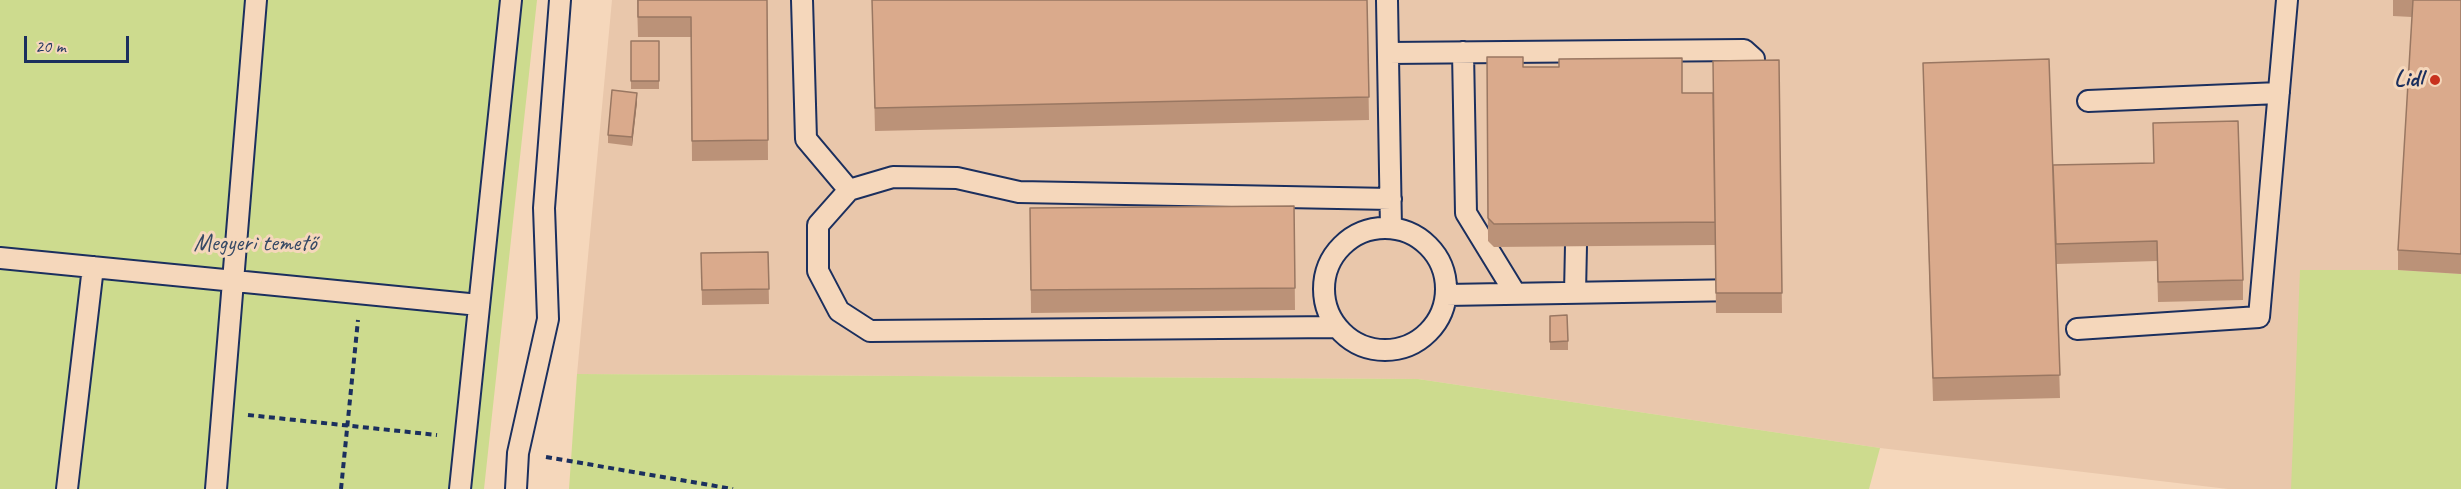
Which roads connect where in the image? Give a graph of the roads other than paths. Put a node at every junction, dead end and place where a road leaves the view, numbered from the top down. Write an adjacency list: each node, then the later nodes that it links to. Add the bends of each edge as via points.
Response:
1 (256, 0): 18 (lane)
2 (511, 0): 23 (lane)
3 (560, 0): 29 (lane, via 544,208 548,319 518,453)
4 (802, 0): 12 (lane, via 807,140)
5 (1387, 0): 8 (lane)
6 (2287, 0): 9 (lane)
7 (1463, 52): 8 (lane); 11 (lane, via 1744,51 1754,59); 20 (lane, via 1466,213)
8 (1388, 53): 13 (lane)
9 (2278, 93): 10 (lane); 25 (lane, via 2259,317)
10 (2088, 101)
11 (1755, 104)
12 (849, 190): 13 (lane, via 892,177 957,178 1019,192); 24 (lane, via 818,225 819,272 839,311 870,331)
13 (1390, 199): 14 (lane)
14 (1391, 228): 22 (lane, via 1426,243 1445,276); 24 (lane, via 1371,229 1352,237 1337,251 1327,269 1327,309)
15 (1576, 245): 21 (lane)
16 (0, 258): 17 (lane)
17 (93, 267): 18 (lane); 26 (lane)
18 (233, 280): 23 (lane); 27 (lane)
19 (1758, 280): 21 (lane, via 1749,290)
20 (1515, 293): 21 (lane); 22 (lane)
21 (1575, 293)
22 (1446, 295): 24 (lane, via 1441,315 1429,332 1412,344 1393,350 1372,349 1353,341)
23 (479, 305): 28 (lane)
24 (1337, 327)
25 (2077, 328)
26 (67, 489)
27 (216, 489)
28 (460, 489)
29 (516, 489)

